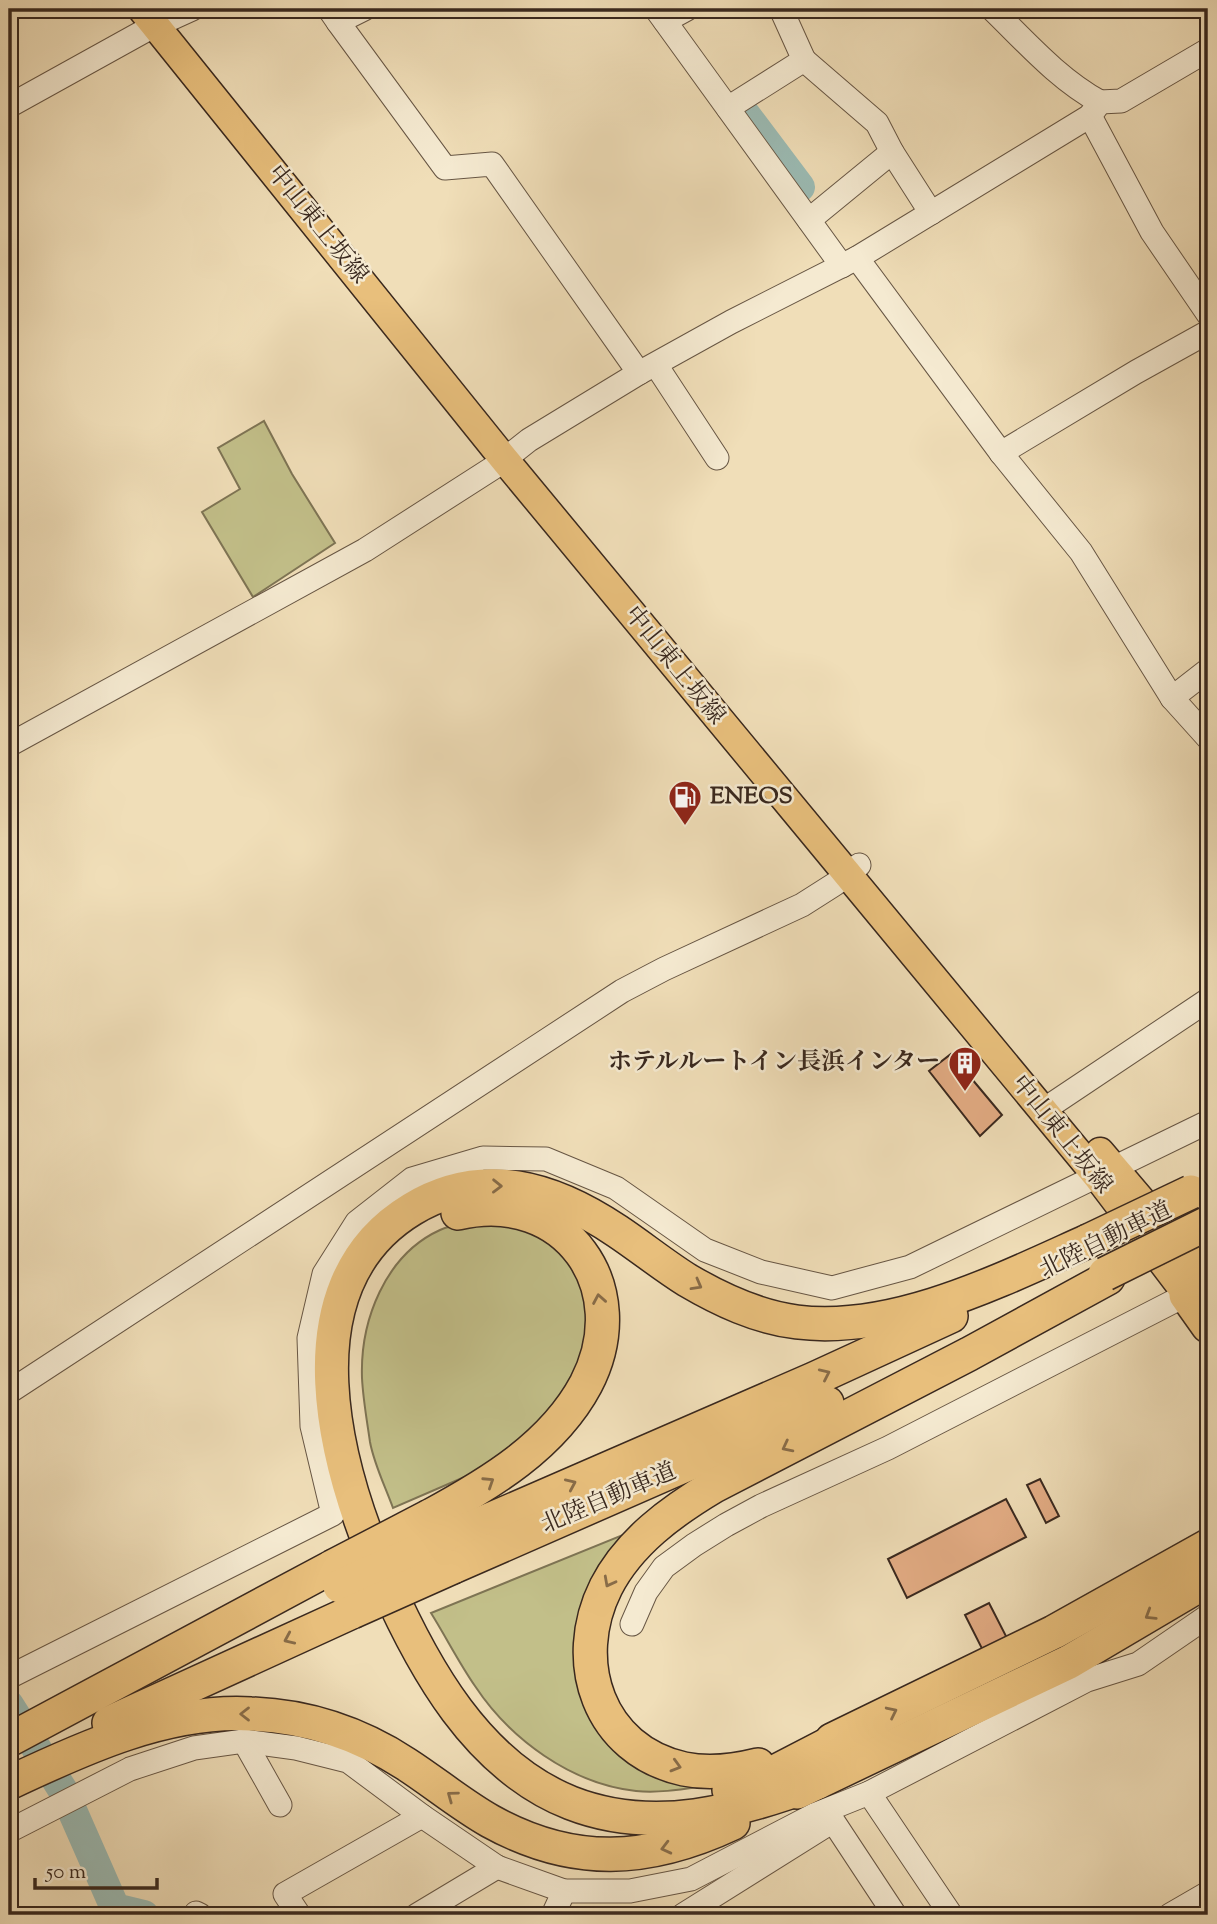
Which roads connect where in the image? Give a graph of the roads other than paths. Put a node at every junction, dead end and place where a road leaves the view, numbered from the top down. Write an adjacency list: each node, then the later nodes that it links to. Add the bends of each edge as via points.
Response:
1 (364, 9): 6 (street)
2 (687, 9): 7 (street)
3 (781, 9): 9 (street)
4 (992, 9): 12 (street)
5 (166, 14): 10 (street); 20 (main road, 中山東上坂線)
6 (334, 15): 19 (street, via 445,168 492,164)
7 (661, 15): 11 (street)
8 (1208, 50): 12 (street, via 1121,101)
9 (804, 60): 11 (street); 13 (street, via 877,123)
10 (9, 106)
11 (728, 108): 15 (street)
12 (1095, 109): 14 (street); 17 (street, via 1152,232)
13 (892, 152): 14 (street); 15 (street)
14 (931, 213): 16 (street)
15 (809, 220): 16 (street)
16 (849, 262): 19 (street); 21 (street)
17 (1208, 314)
18 (1208, 332): 21 (street)
19 (648, 369): 20 (street); 22 (street)
20 (512, 453): 26 (street, via 365,550); 27 (main road, 中山東上坂線)
21 (1001, 453): 24 (street, via 1081,552)
22 (718, 458)
23 (1208, 670): 24 (street)
24 (1172, 698): 25 (street)
25 (1208, 738)
26 (9, 746)
27 (852, 870): 29 (main road, 中山東上坂線); 37 (street, via 802,905 622,990)
28 (1208, 1000): 29 (street)
29 (1050, 1106): 31 (main road, 中山東上坂線)
30 (1208, 1122): 31 (street)
31 (1106, 1173): 34 (main road, 中山東上坂線); 46 (street, via 910,1267 832,1288 761,1272 705,1250 616,1188 545,1159 484,1158 412,1179 357,1222 324,1274 309,1338 312,1426 334,1514)
32 (1202, 1197): 33 (highway, bridge); 33 (highway, 北陸自動車道, bridge, via 1174,1240)
33 (1098, 1260): 38 (highway, 北陸自動車道, via 819,1407); 48 (highway, one-way to 48, via 969,1354 690,1500 647,1534 606,1587 592,1626 593,1683 606,1716 647,1755 684,1769 726,1770 777,1760); 52 (highway, one-way to 33, via 769,1800 702,1816 624,1817 547,1792 481,1738 443,1691 408,1630 352,1497 331,1382 334,1331 354,1269 379,1235 412,1209 481,1186 532,1189 559,1198 716,1296 798,1322 850,1322 909,1311 981,1287)
34 (1197, 1287): 35 (main road, 中山東上坂線); 36 (highway); 44 (street, via 888,1448 726,1525 664,1567)
35 (1208, 1320)
36 (1208, 1326)
37 (9, 1392)
38 (441, 1541): 42 (highway, 北陸自動車道, bridge); 42 (highway, bridge); 48 (highway, one-way to 48, via 492,1480 538,1444 574,1403 600,1343 600,1297 594,1276 573,1243 530,1214 474,1209 418,1230 401,1243 373,1278 355,1325 352,1401 370,1488 393,1555 444,1657 488,1718 524,1754 562,1777 619,1796 678,1799 726,1791 769,1775)
39 (1208, 1546): 45 (highway)
40 (1208, 1556): 45 (highway)
41 (1208, 1580): 52 (highway, one-way to 52)
42 (341, 1588): 47 (highway, 北陸自動車道); 47 (highway)
43 (1208, 1616): 51 (street, via 1139,1664 1087,1680)
44 (632, 1623)
45 (1054, 1632): 48 (highway, one-way to 45)
46 (9, 1677)
47 (69, 1730): 50 (highway); 50 (highway); 52 (highway, one-way to 47, via 664,1849 610,1855 558,1849 511,1832 383,1750 358,1737 306,1722 251,1714 194,1717 140,1730)
48 (852, 1732)
49 (244, 1741): 53 (street); 54 (street, via 348,1761); 55 (street, via 194,1748 130,1769)
50 (14, 1763)
51 (869, 1793): 52 (street); 64 (street)
52 (828, 1803): 57 (street, via 691,1879 630,1891); 62 (street); 63 (street)
53 (280, 1805)
54 (422, 1816): 56 (street); 59 (street, via 285,1894)
55 (9, 1830)
56 (497, 1867): 57 (street); 60 (street)
57 (564, 1891): 61 (street)
58 (1208, 1893): 65 (street)
59 (299, 1915)
60 (417, 1915)
61 (553, 1915)
62 (683, 1915)
63 (895, 1915)
64 (951, 1915)
65 (1170, 1915)

